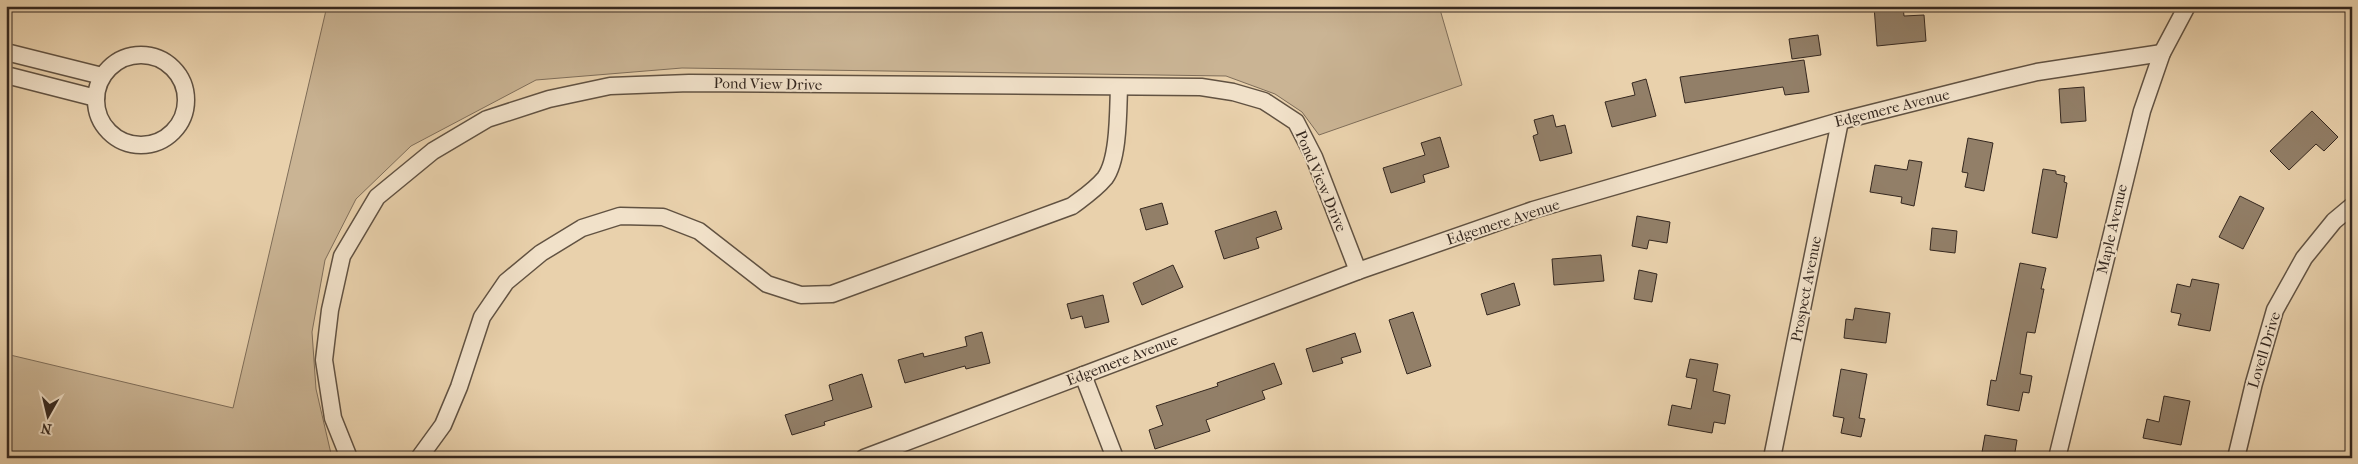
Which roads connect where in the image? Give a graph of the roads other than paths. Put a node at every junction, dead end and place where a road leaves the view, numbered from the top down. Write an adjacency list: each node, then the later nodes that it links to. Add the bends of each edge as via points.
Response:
1 (2187, 6): 3 (street, Maple Avenue)
2 (6, 52): 5 (street)
3 (2162, 53): 8 (street, Edgemere Avenue, via 2037,72); 17 (street, Maple Avenue, via 2128,163)
4 (6, 76): 7 (street)
5 (102, 76): 7 (street); 7 (street, via 109,67 128,56 159,58 168,63 181,79 186,94 185,109 176,129 168,137 147,145 136,145 106,130 100,120)
6 (1119, 87): 10 (street, Pond View Drive, via 1201,87 1233,92 1264,102 1296,122 1314,157); 12 (street, Pond View Drive, via 700,83 610,86 549,99 487,119 432,151 377,196 342,256 330,310 324,360 333,418); 13 (street, via 1116,147 1106,176 1092,192 1072,206 832,294 801,295 767,284 699,231 663,217 620,216 582,228 541,253 506,282 482,317 443,425)
7 (96, 98)
8 (1840, 121): 10 (street, Edgemere Avenue, via 1533,210); 16 (street, Prospect Avenue)
9 (2352, 206): 18 (street, Lovell Drive, via 2334,221 2304,258 2275,310)
10 (1358, 271): 11 (street, Edgemere Avenue)
11 (1083, 375): 14 (street, Edgemere Avenue); 15 (street)
12 (349, 458)
13 (419, 458)
14 (864, 458)
15 (1115, 458)
16 (1772, 458)
17 (2057, 458)
18 (2236, 458)

